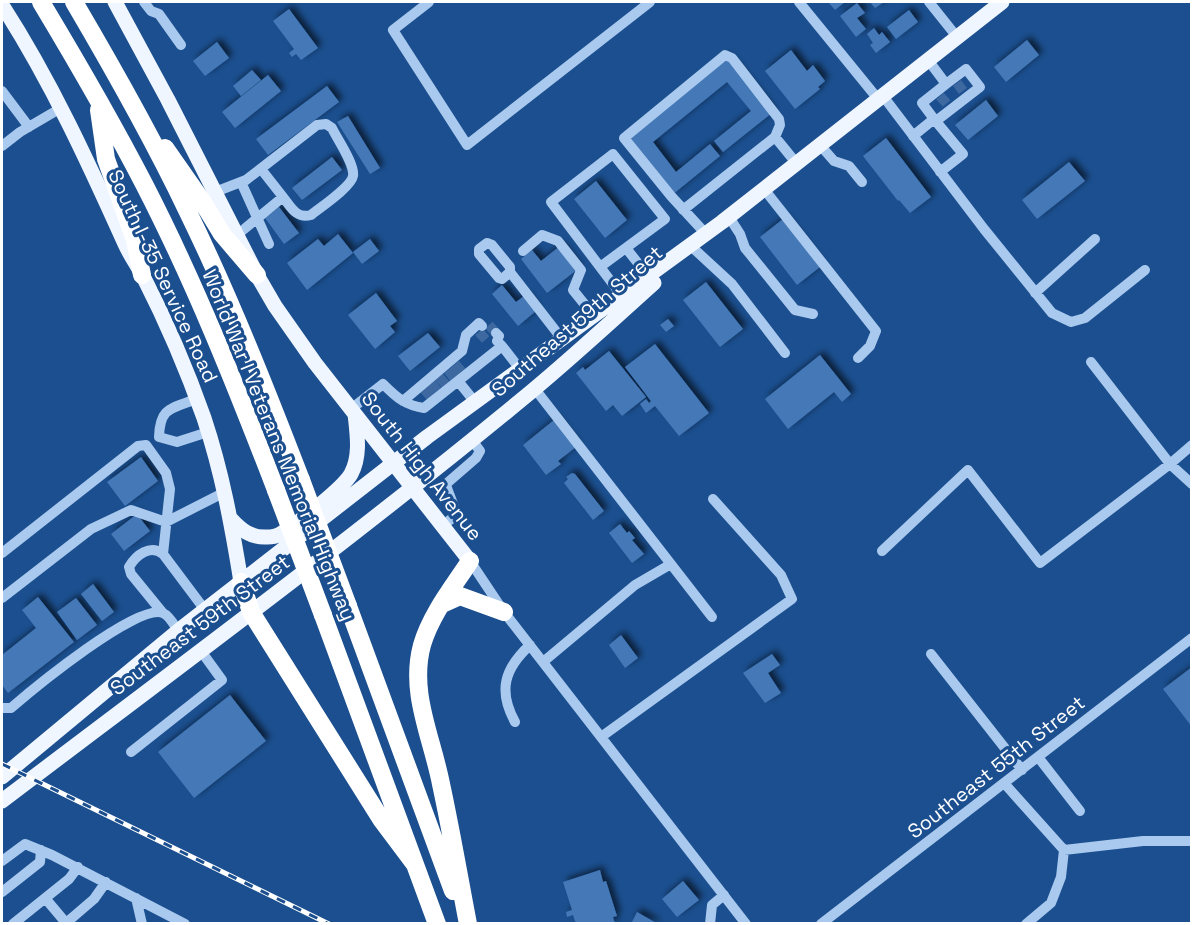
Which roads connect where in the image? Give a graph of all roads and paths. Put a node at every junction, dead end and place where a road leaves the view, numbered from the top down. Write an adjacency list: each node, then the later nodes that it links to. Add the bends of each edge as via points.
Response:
1 (41, 2): 17 (highway, World War I Veterans Memorial Highway)
2 (74, 2): 14 (highway, World War I Veterans Memorial Highway)
3 (115, 2): 33 (main road, South High Avenue)
4 (144, 2): 12 (street, via 159,14)
5 (429, 2): 6 (street, via 393,30 467,145)
6 (650, 2)
7 (800, 2): 18 (street)
8 (929, 2): 11 (street)
9 (1002, 2): 11 (main road, Southeast 59th Street)
10 (2, 5): 20 (main road, South I-35 Service Road)
11 (957, 37): 13 (main road, Southeast 59th Street)
12 (181, 45)
13 (928, 60): 15 (street); 18 (main road, Southeast 59th Street)
14 (120, 84): 49 (highway, via 222,234); 125 (highway, World War I Veterans Memorial Highway, bridge, via 186,209 258,371)
15 (957, 87): 19 (street); 19 (street)
16 (2, 91): 22 (street)
17 (97, 96): 48 (highway, via 106,159 135,240); 114 (highway, World War I Veterans Memorial Highway, bridge, via 191,282 240,396)
18 (880, 97): 23 (street); 25 (main road, Southeast 59th Street)
19 (944, 100): 21 (street); 21 (street, via 922,103)
20 (61, 108): 22 (street); 48 (main road, South I-35 Service Road)
21 (935, 120): 23 (street); 29 (street, via 963,154)
22 (29, 127): 26 (street)
23 (913, 136): 29 (street)
24 (775, 137): 27 (street); 35 (street); 35 (street, via 779,119 732,58 725,55 624,138)
25 (820, 145): 27 (main road, Southeast 59th Street); 31 (street, via 834,161 849,166)
26 (2, 146)
27 (797, 164): 32 (main road, Southeast 59th Street)
28 (261, 169): 30 (street); 34 (street); 34 (street, via 317,126 326,124 332,128 351,166 350,183 304,217)
29 (940, 172): 51 (street)
30 (241, 182): 33 (street); 36 (street)
31 (862, 182)
32 (764, 189): 37 (main road, Southeast 59th Street); 58 (street, via 876,331 870,346)
33 (215, 192): 39 (main road, South High Avenue)
34 (283, 196): 36 (street)
35 (683, 210): 38 (street)
36 (257, 219): 39 (street); 41 (street)
37 (726, 220): 38 (main road, Southeast 59th Street); 43 (main road, Southeast 59th Street); 53 (street, via 795,310)
38 (706, 234): 50 (main road, Southeast 59th Street)
39 (237, 235): 49 (main road, South High Avenue)
40 (1095, 239): 51 (street)
41 (269, 244)
42 (626, 248): 45 (street); 45 (street, via 665,219 613,154 551,201); 50 (street)
43 (693, 248): 57 (street, via 732,284); 62 (main road, Southeast 59th Street)
44 (523, 251): 54 (street, via 543,235 558,241 581,270 573,290)
45 (600, 267): 52 (street)
46 (1145, 270): 51 (street, via 1085,318 1071,322 1052,313)
47 (510, 272): 56 (street)
48 (142, 275): 63 (main road, South I-35 Service Road)
49 (257, 275): 66 (main road, South High Avenue, via 293,332)
50 (648, 276): 52 (main road, Southeast 59th Street)
51 (1035, 292)
52 (622, 296): 54 (main road, Southeast 59th Street)
53 (813, 314)
54 (594, 316): 56 (main road, Southeast 59th Street)
55 (490, 335): 60 (street); 61 (street); 61 (street, via 479,323 466,335 462,351)
56 (562, 339): 60 (main road, Southeast 59th Street)
57 (785, 353)
58 (858, 358)
59 (1091, 362): 73 (street)
60 (520, 369): 65 (main road, Southeast 59th Street)
61 (443, 381): 64 (street); 64 (street, via 424,408); 65 (street)
62 (534, 389): 69 (main road, Southeast 59th Street); 85 (street)
63 (196, 399): 67 (main road, South I-35 Service Road); 68 (street, via 167,411 159,421)
64 (403, 401): 66 (street, via 383,384)
65 (475, 402): 72 (main road, Southeast 59th Street)
66 (353, 412): 72 (main road, South High Avenue); 78 (main road, via 358,438 355,463 343,485 280,535 255,536 242,531)
67 (208, 432): 68 (street, via 177,442); 76 (main road, South I-35 Service Road)
68 (159, 437): 70 (street)
69 (472, 440): 75 (main road, Southeast 59th Street); 80 (street, via 480,451 446,484 456,509 455,516)
70 (146, 445): 79 (street, via 166,473 170,489); 82 (street, via 138,446)
71 (1191, 445): 73 (street)
72 (393, 464): 75 (main road, South High Avenue); 86 (main road, Southeast 59th Street)
73 (1170, 464): 74 (street); 81 (street, via 1040,563 968,470)
74 (1191, 484)
75 (412, 487): 80 (main road, South High Avenue); 91 (main road, Southeast 59th Street)
76 (225, 492): 78 (main road, South I-35 Service Road); 79 (street)
77 (713, 499): 102 (street, via 781,575 792,599)
78 (231, 519): 86 (main road, South I-35 Service Road)
79 (166, 522): 83 (street); 87 (street, via 131,510 91,529)
80 (442, 526): 84 (main road, South High Avenue)
81 (882, 551)
82 (2, 552)
83 (163, 554): 89 (street); 90 (street, via 148,549 129,567)
84 (470, 561): 88 (highway); 92 (street, South High Avenue)
85 (671, 564): 93 (street); 99 (street, via 635,585)
86 (241, 582): 89 (main road, Southeast 59th Street); 91 (highway)
87 (2, 598)
88 (442, 604): 92 (highway, via 460,596); 125 (highway, via 423,644 417,682 441,781)
89 (205, 610): 94 (main road, Southeast 59th Street)
90 (162, 612): 94 (street); 100 (street, via 146,613 92,645 11,708)
91 (251, 612): 97 (main road, Southeast 59th Street); 114 (highway, via 381,819)
92 (504, 612): 96 (street, South High Avenue)
93 (712, 617)
94 (177, 631): 106 (main road, Southeast 59th Street)
95 (1191, 638): 104 (street, Southeast 55th Street)
96 (530, 645): 99 (street, South High Avenue); 101 (street, via 516,658 504,689 507,708)
97 (201, 651): 103 (street, via 222,680); 108 (main road, Southeast 59th Street)
98 (931, 654): 105 (street)
99 (543, 662): 102 (street, South High Avenue)
100 (2, 708)
101 (516, 722)
102 (601, 737): 118 (street, South High Avenue)
103 (131, 752)
104 (1038, 757): 105 (street, Southeast 55th Street); 109 (street)
105 (1022, 770): 107 (street, Southeast 55th Street)
106 (2, 777)
107 (1004, 783): 112 (street); 128 (street, Southeast 55th Street)
108 (2, 801)
109 (1080, 811)
110 (1191, 841): 112 (street, via 1143,841)
111 (41, 850): 113 (street, via 25,844); 115 (street); 117 (street, via 35,868)
112 (1064, 850): 129 (street, via 1061,877 1051,903)
113 (2, 861)
114 (414, 863): 121 (highway, World War I Veterans Memorial Highway)
115 (78, 867): 116 (street); 119 (street)
116 (106, 882): 119 (street, via 94,899 66,923); 120 (street)
117 (2, 892)
118 (724, 895): 126 (street, via 712,906); 127 (street, South High Avenue)
119 (45, 898): 122 (street)
120 (136, 898): 123 (street); 124 (street)
121 (436, 922)
122 (13, 924)
123 (142, 924)
124 (185, 924)
125 (467, 924)
126 (710, 924)
127 (746, 924)
128 (821, 924)
129 (1026, 924)

